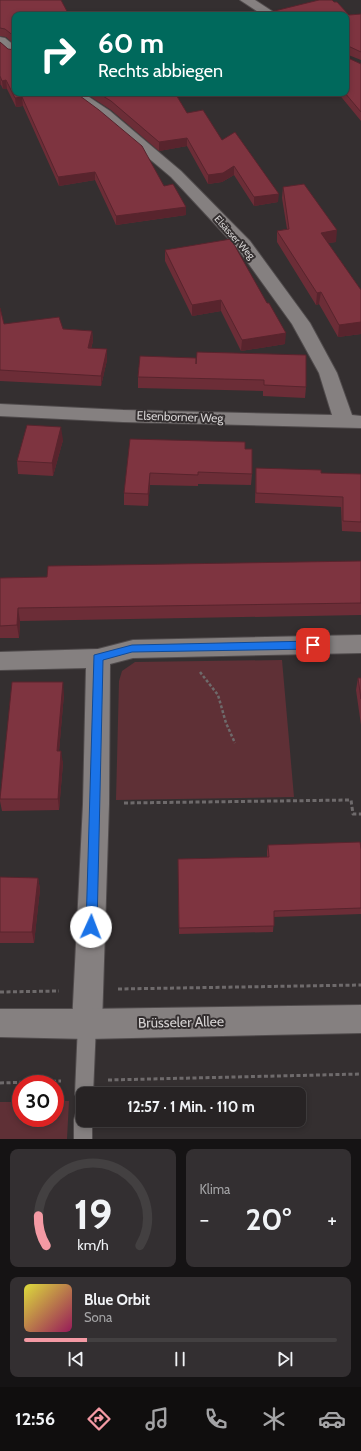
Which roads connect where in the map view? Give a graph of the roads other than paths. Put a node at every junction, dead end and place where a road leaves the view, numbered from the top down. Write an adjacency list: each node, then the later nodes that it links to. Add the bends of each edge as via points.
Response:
1 (246, 0): 2 (street)
2 (267, 12)
3 (0, 41): 4 (street)
4 (12, 51)
5 (78, 96): 7 (street, Elsässer Weg, via 176,174 244,245 301,323)
6 (0, 410): 7 (street, Elsenborner Weg)
7 (352, 422)
8 (361, 644): 9 (street, via 132,648)
9 (98, 658): 10 (street); 13 (street)
10 (0, 661)
11 (361, 1019): 13 (street, Brüsseler Allee)
12 (0, 1023): 13 (street, Brüsseler Allee)
13 (87, 1024): 14 (lane)
14 (85, 1087)
15 (83, 1127): 16 (lane)
16 (83, 1139)

